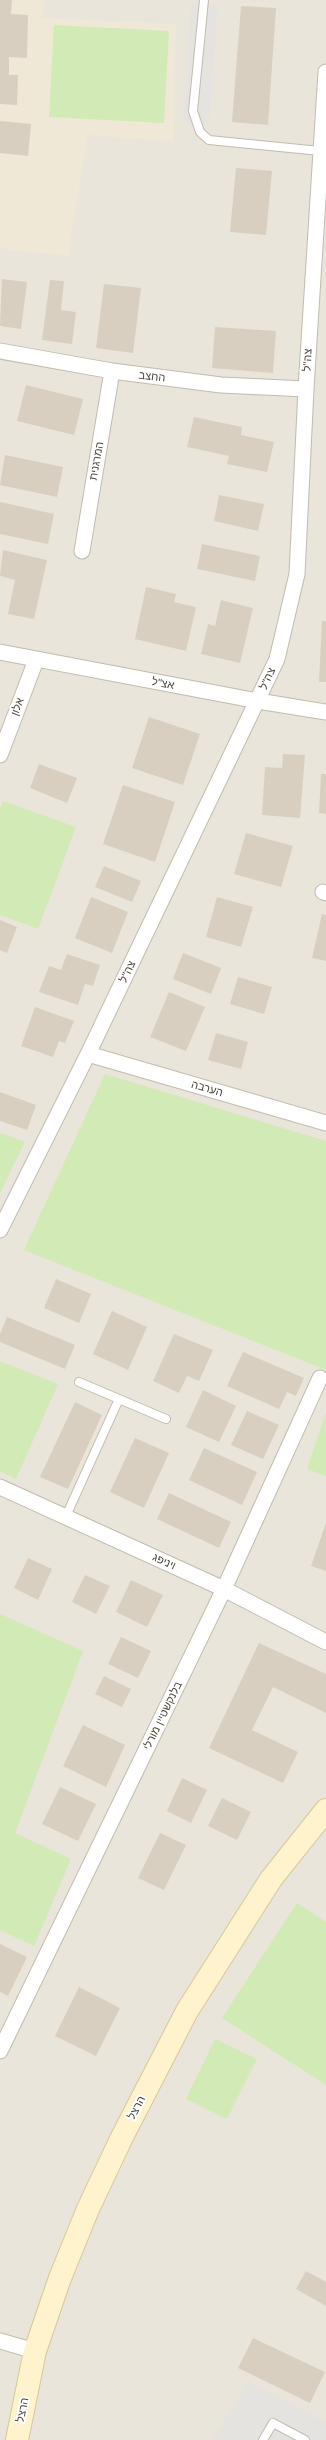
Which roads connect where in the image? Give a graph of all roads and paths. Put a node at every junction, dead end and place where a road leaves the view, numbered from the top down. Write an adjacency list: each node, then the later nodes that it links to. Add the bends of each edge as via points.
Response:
1 (204, 0): 4 (lane, via 193,111 200,132 209,140)
2 (326, 72): 3 (street, צה"ל)
3 (324, 130): 4 (street, צה"ל)
4 (320, 151): 7 (street, צה"ל)
5 (0, 351): 6 (street, החצב)
6 (112, 372): 7 (street, החצב, via 221,385); 8 (street, המרגנית)
7 (306, 389): 11 (street, צה"ל, via 297,574 277,659)
8 (82, 551)
9 (0, 652): 10 (street, אצ"ל)
10 (36, 660): 11 (street, אצ"ל); 13 (street, אלון)
11 (258, 701): 12 (street, אצ"ל); 14 (street, צה"ל)
12 (326, 712)
13 (0, 755)
14 (88, 1054): 15 (street, הערבה); 16 (street, צה"ל)
15 (326, 1123)
16 (0, 1230)
17 (320, 1378): 23 (street, בלנקשטיין מורלי)
18 (79, 1382): 19 (lane)
19 (119, 1399): 20 (lane); 22 (lane)
20 (166, 1419)
21 (0, 1487): 22 (street, ויניפג)
22 (66, 1516): 23 (street, ויניפג)
23 (224, 1589): 24 (street, ויניפג); 26 (street, בלנקשטיין מורלי)
24 (326, 1642)
25 (326, 1810): 28 (street, הרצל, via 271,1879 187,2011 88,2209 60,2278)
26 (0, 2051)
27 (0, 2341): 28 (street)
28 (35, 2351): 29 (street, הרצל)
29 (17, 2440)
30 (263, 2440): 31 (lane, via 273,2423)
31 (305, 2440)

